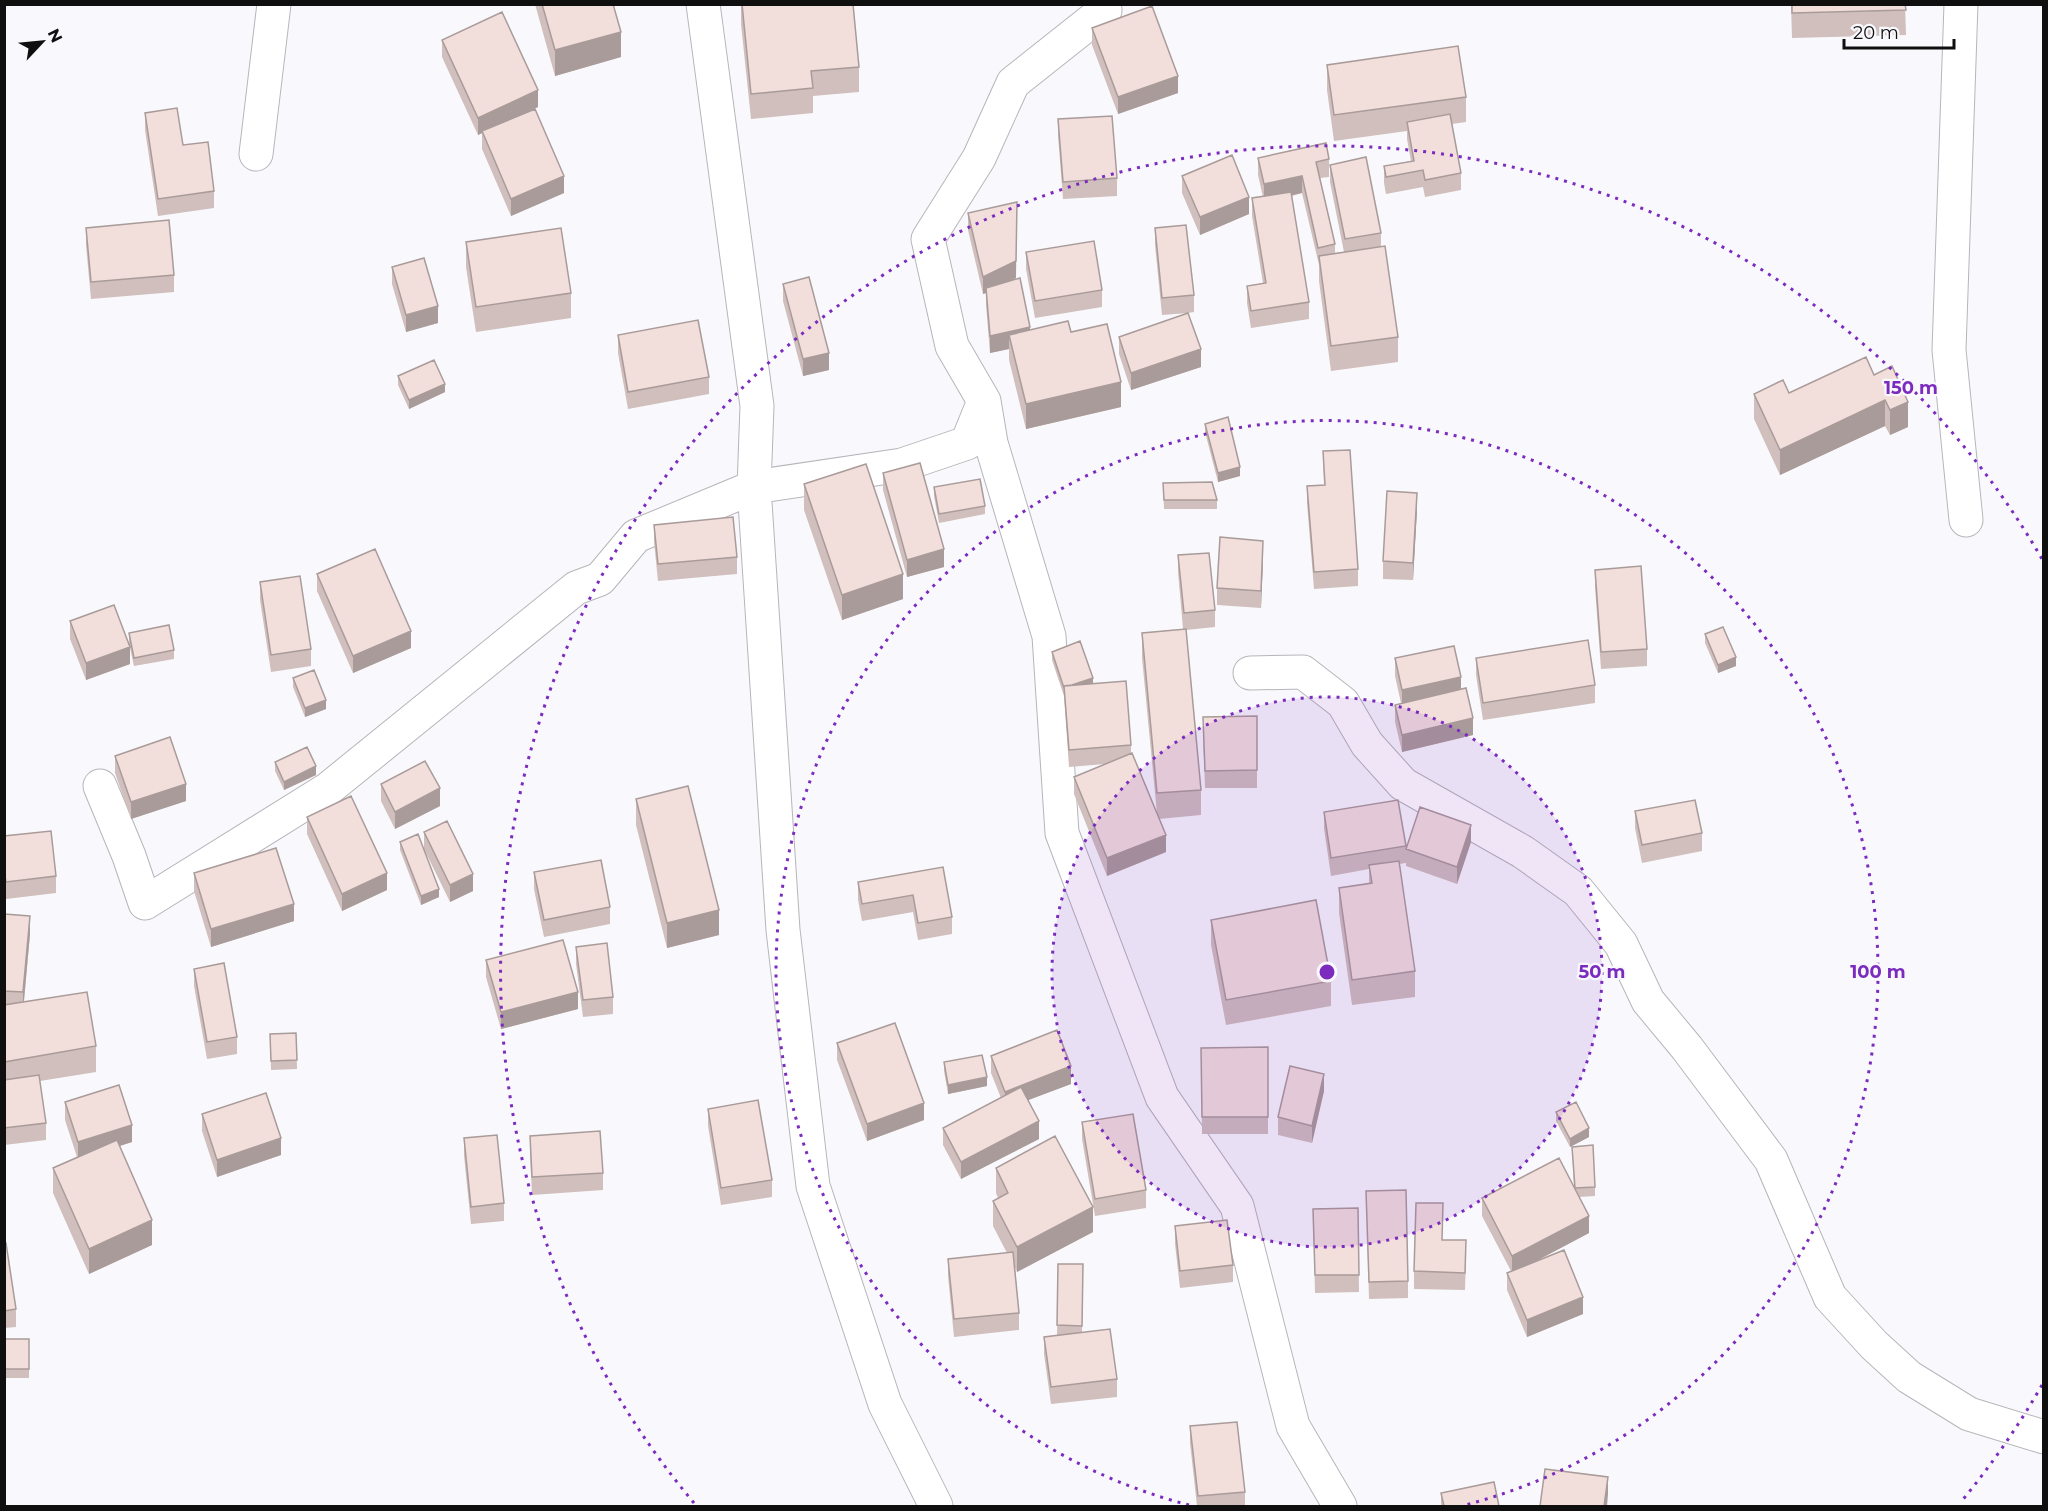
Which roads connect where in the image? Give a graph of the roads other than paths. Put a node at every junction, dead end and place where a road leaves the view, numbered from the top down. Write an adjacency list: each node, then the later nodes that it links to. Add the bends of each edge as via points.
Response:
1 (274, 4): 5 (street)
2 (703, 4): 7 (street, via 757,406)
3 (1104, 4): 6 (street, via 1104,10 1013,83 979,158 928,239 952,346)
4 (1961, 4): 8 (street, via 1949,350)
5 (256, 154)
6 (984, 401): 7 (street, via 967,443 902,465); 13 (street, via 991,443 1049,636 1062,833 1162,1097 1237,1206 1293,1426)
7 (754, 487): 10 (street, via 636,536 600,579 576,588 328,789 145,903); 12 (street, via 783,930 813,1186 885,1404)
8 (1966, 520)
9 (1250, 673): 11 (street, via 1304,672 1343,703 1367,744 1403,784 1522,852 1578,891 1620,944 1648,1001 1771,1160 1830,1297 1910,1377 1969,1414)
10 (100, 786)
11 (2043, 1437)
12 (936, 1506)
13 (1340, 1506)

